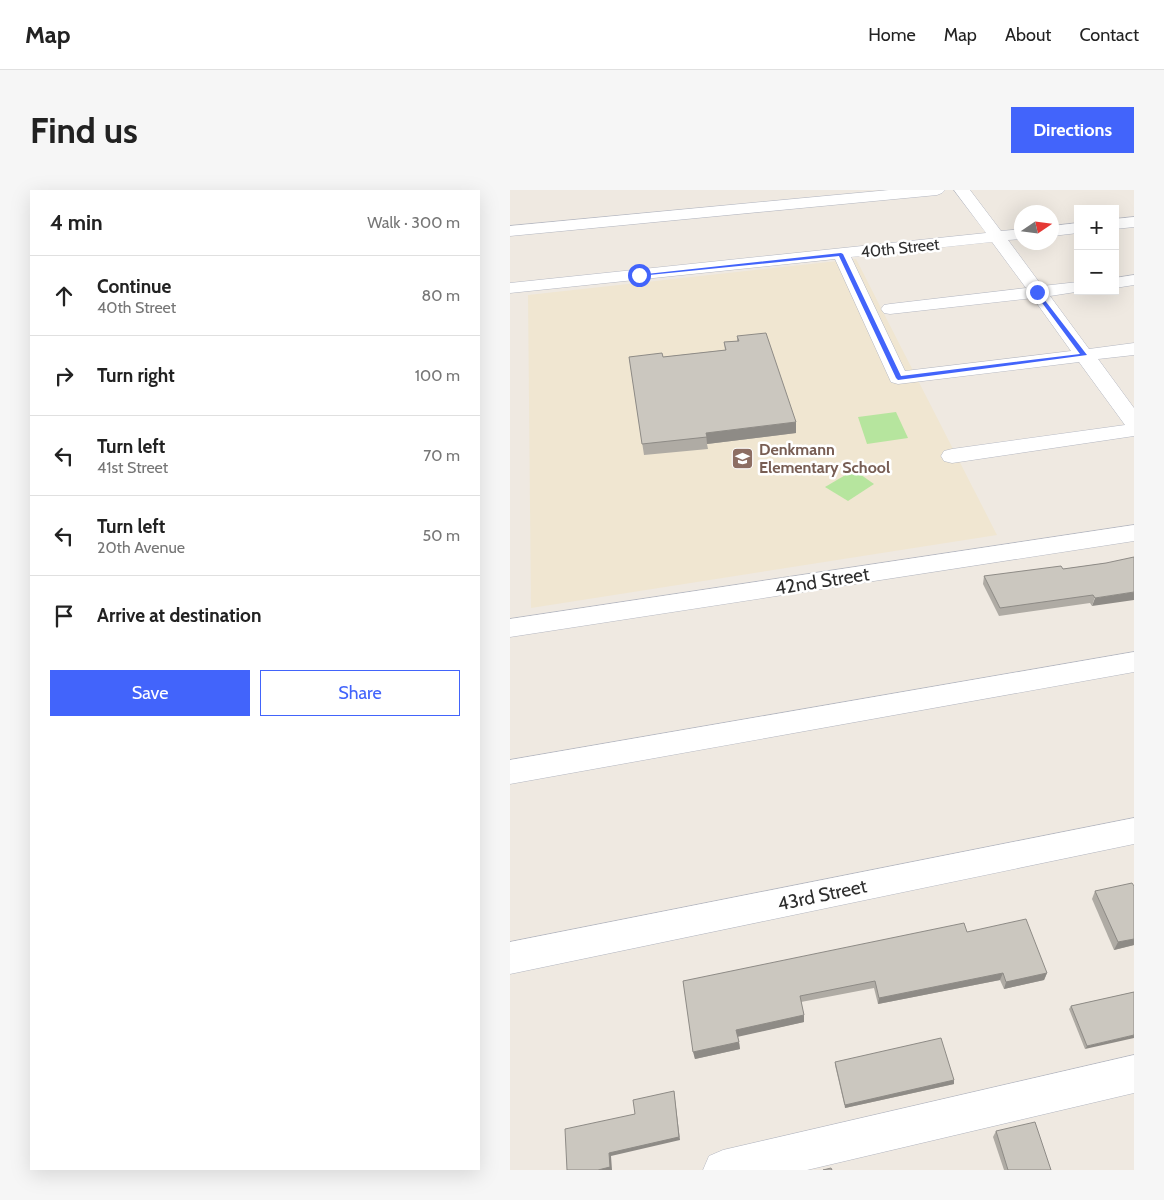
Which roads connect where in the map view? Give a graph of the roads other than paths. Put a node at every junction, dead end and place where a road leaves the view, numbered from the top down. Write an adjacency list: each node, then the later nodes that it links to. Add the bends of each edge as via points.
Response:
1 (938, 190): 7 (street)
2 (962, 190): 9 (street)
3 (1134, 222): 4 (street)
4 (1119, 224)
5 (1074, 228): 6 (street)
6 (1059, 230)
7 (510, 231)
8 (1014, 235): 9 (street, 40th Street)
9 (996, 237): 10 (street, 40th Street); 15 (street)
10 (841, 254): 14 (street, 40th Street); 18 (street, via 898,378)
11 (1134, 280): 12 (street)
12 (1119, 282)
13 (1074, 287): 15 (street)
14 (510, 288)
15 (1037, 292): 16 (street); 18 (street)
16 (890, 309)
17 (1134, 349): 18 (street)
18 (1084, 355): 19 (street)
19 (1134, 422)
20 (1134, 430): 21 (street)
21 (952, 456)
22 (1134, 533): 23 (street, 42nd Street)
23 (510, 628)
24 (1134, 662): 25 (street)
25 (510, 772)
26 (1134, 831): 27 (street, 43rd Street)
27 (510, 958)
28 (1134, 1074): 29 (street)
29 (723, 1170)

